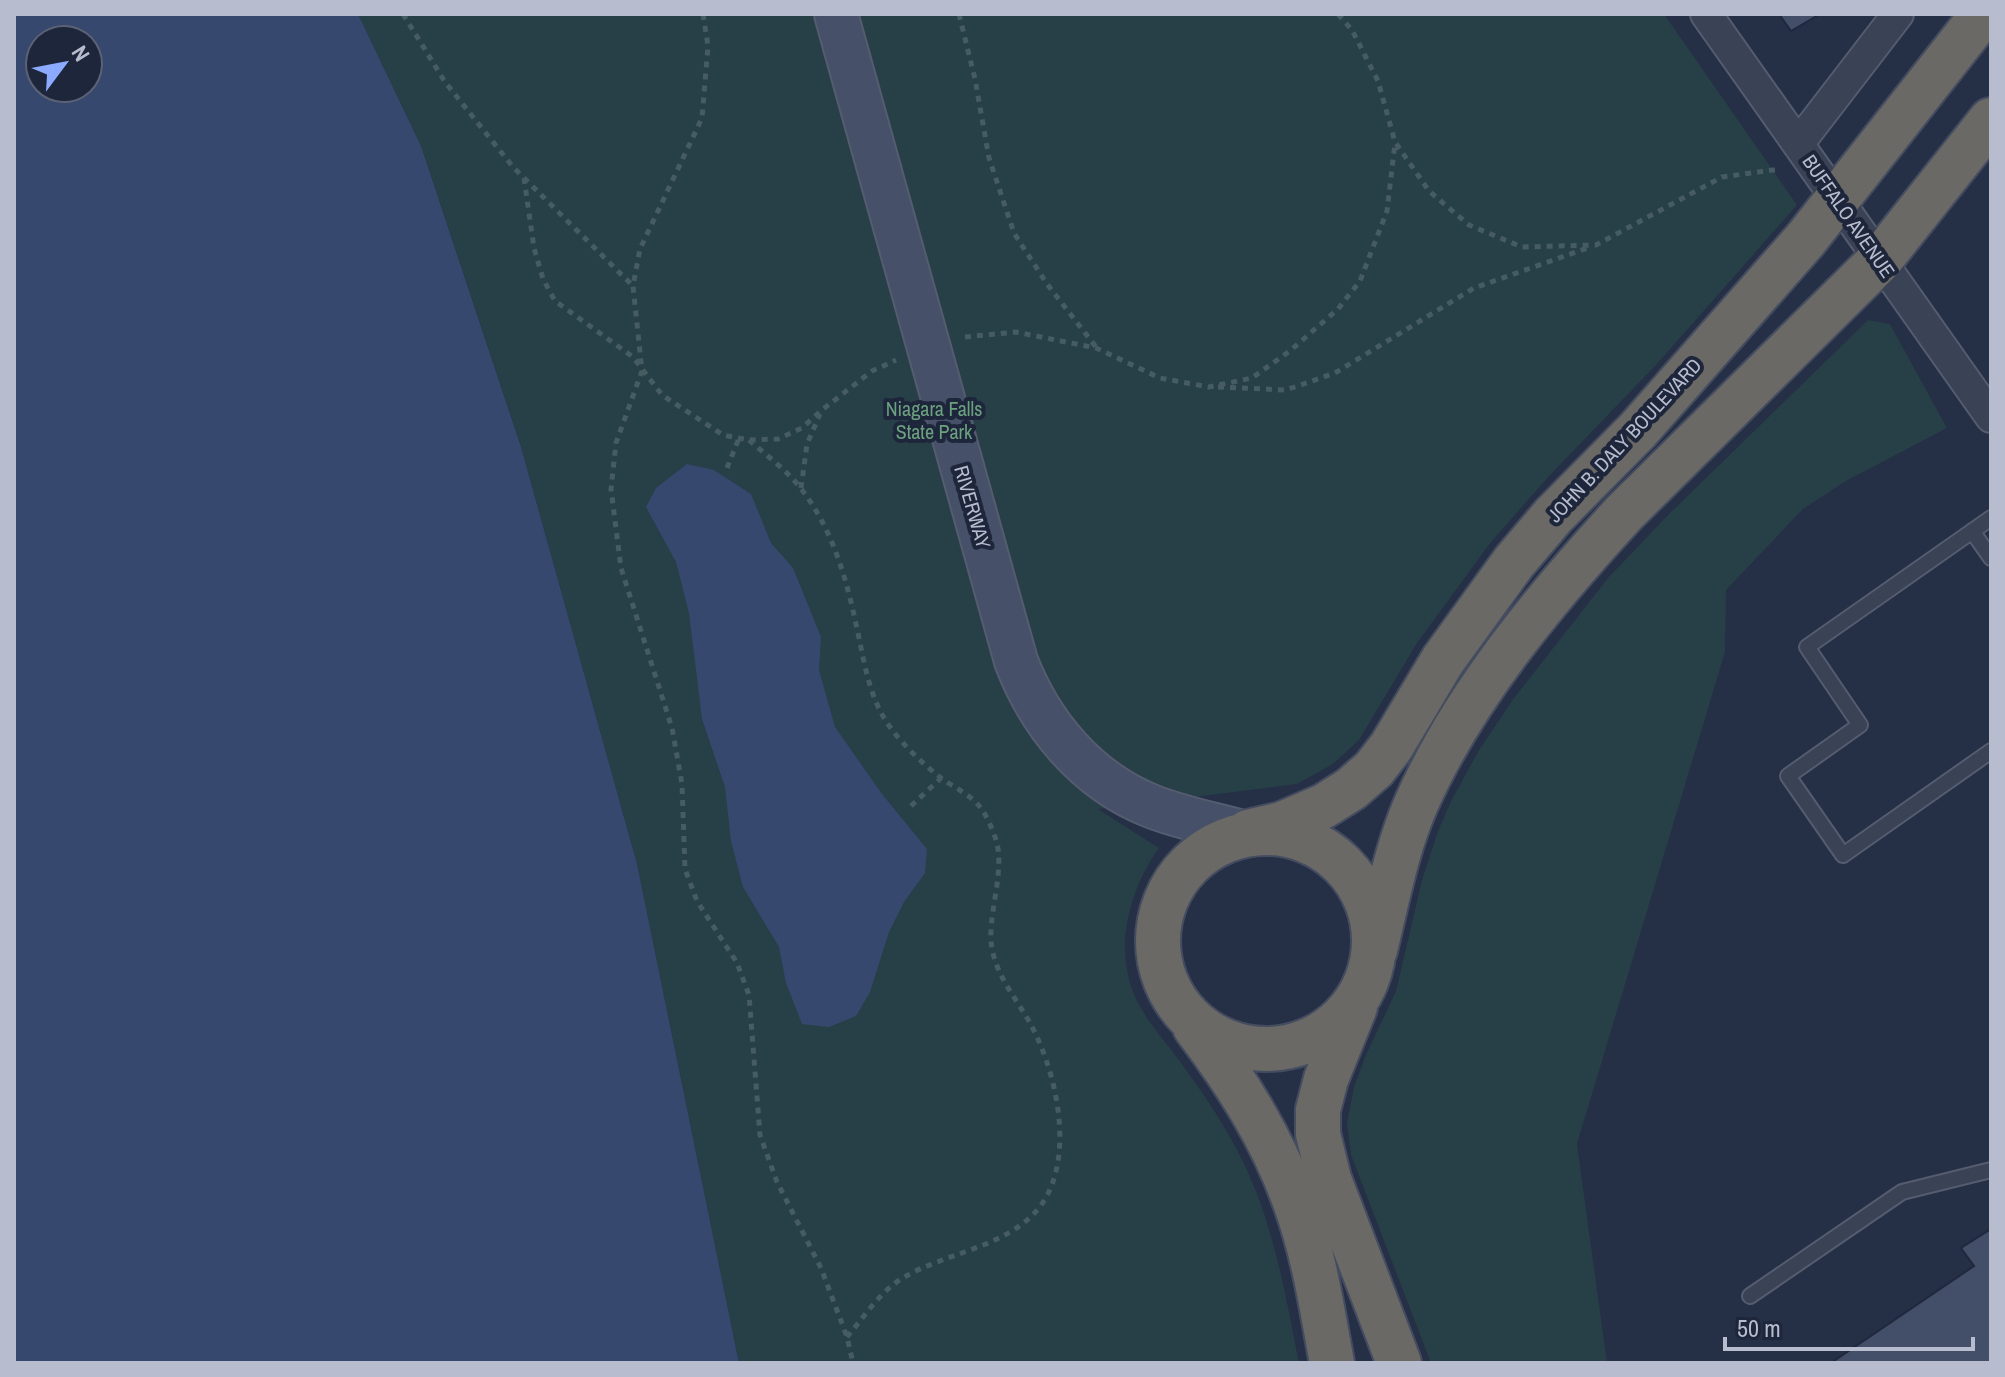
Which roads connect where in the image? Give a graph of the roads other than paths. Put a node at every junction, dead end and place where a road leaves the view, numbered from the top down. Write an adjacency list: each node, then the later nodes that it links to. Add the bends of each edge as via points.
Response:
1 (836, 14): 14 (main road, RIVERWAY, via 1016,661 1034,704 1057,737 1117,788 1158,808)
2 (1706, 14): 6 (street, BUFFALO AVENUE)
3 (1898, 14): 6 (street)
4 (1983, 14): 7 (highway, JOHN B. DALY BOULEVARD)
5 (1991, 120): 8 (highway)
6 (1792, 157): 7 (street, BUFFALO AVENUE)
7 (1838, 200): 8 (street, BUFFALO AVENUE); 14 (highway, JOHN B. DALY BOULEVARD, via 1638,430 1514,562 1374,769 1324,806)
8 (1880, 260): 9 (street, BUFFALO AVENUE); 15 (highway, via 1613,525 1473,700 1416,805)
9 (1991, 417)
10 (1991, 518): 11 (lane)
11 (1972, 531): 12 (lane); 13 (lane, via 1807,647 1860,725 1788,776 1843,855)
12 (1991, 558)
13 (1991, 751)
14 (1247, 832): 15 (highway, via 1299,839 1345,870 1369,907 1375,935); 16 (highway, via 1195,859 1176,881 1164,908 1160,960 1169,991)
15 (1369, 970): 16 (highway, via 1356,1004 1312,1039 1249,1045 1227,1041); 20 (highway, via 1326,1079 1318,1134 1329,1179)
16 (1191, 1021): 19 (highway, via 1237,1083 1286,1178 1311,1255)
17 (1991, 1170): 18 (lane, via 1902,1192)
18 (1750, 1296)
19 (1332, 1363)
20 (1399, 1363)

